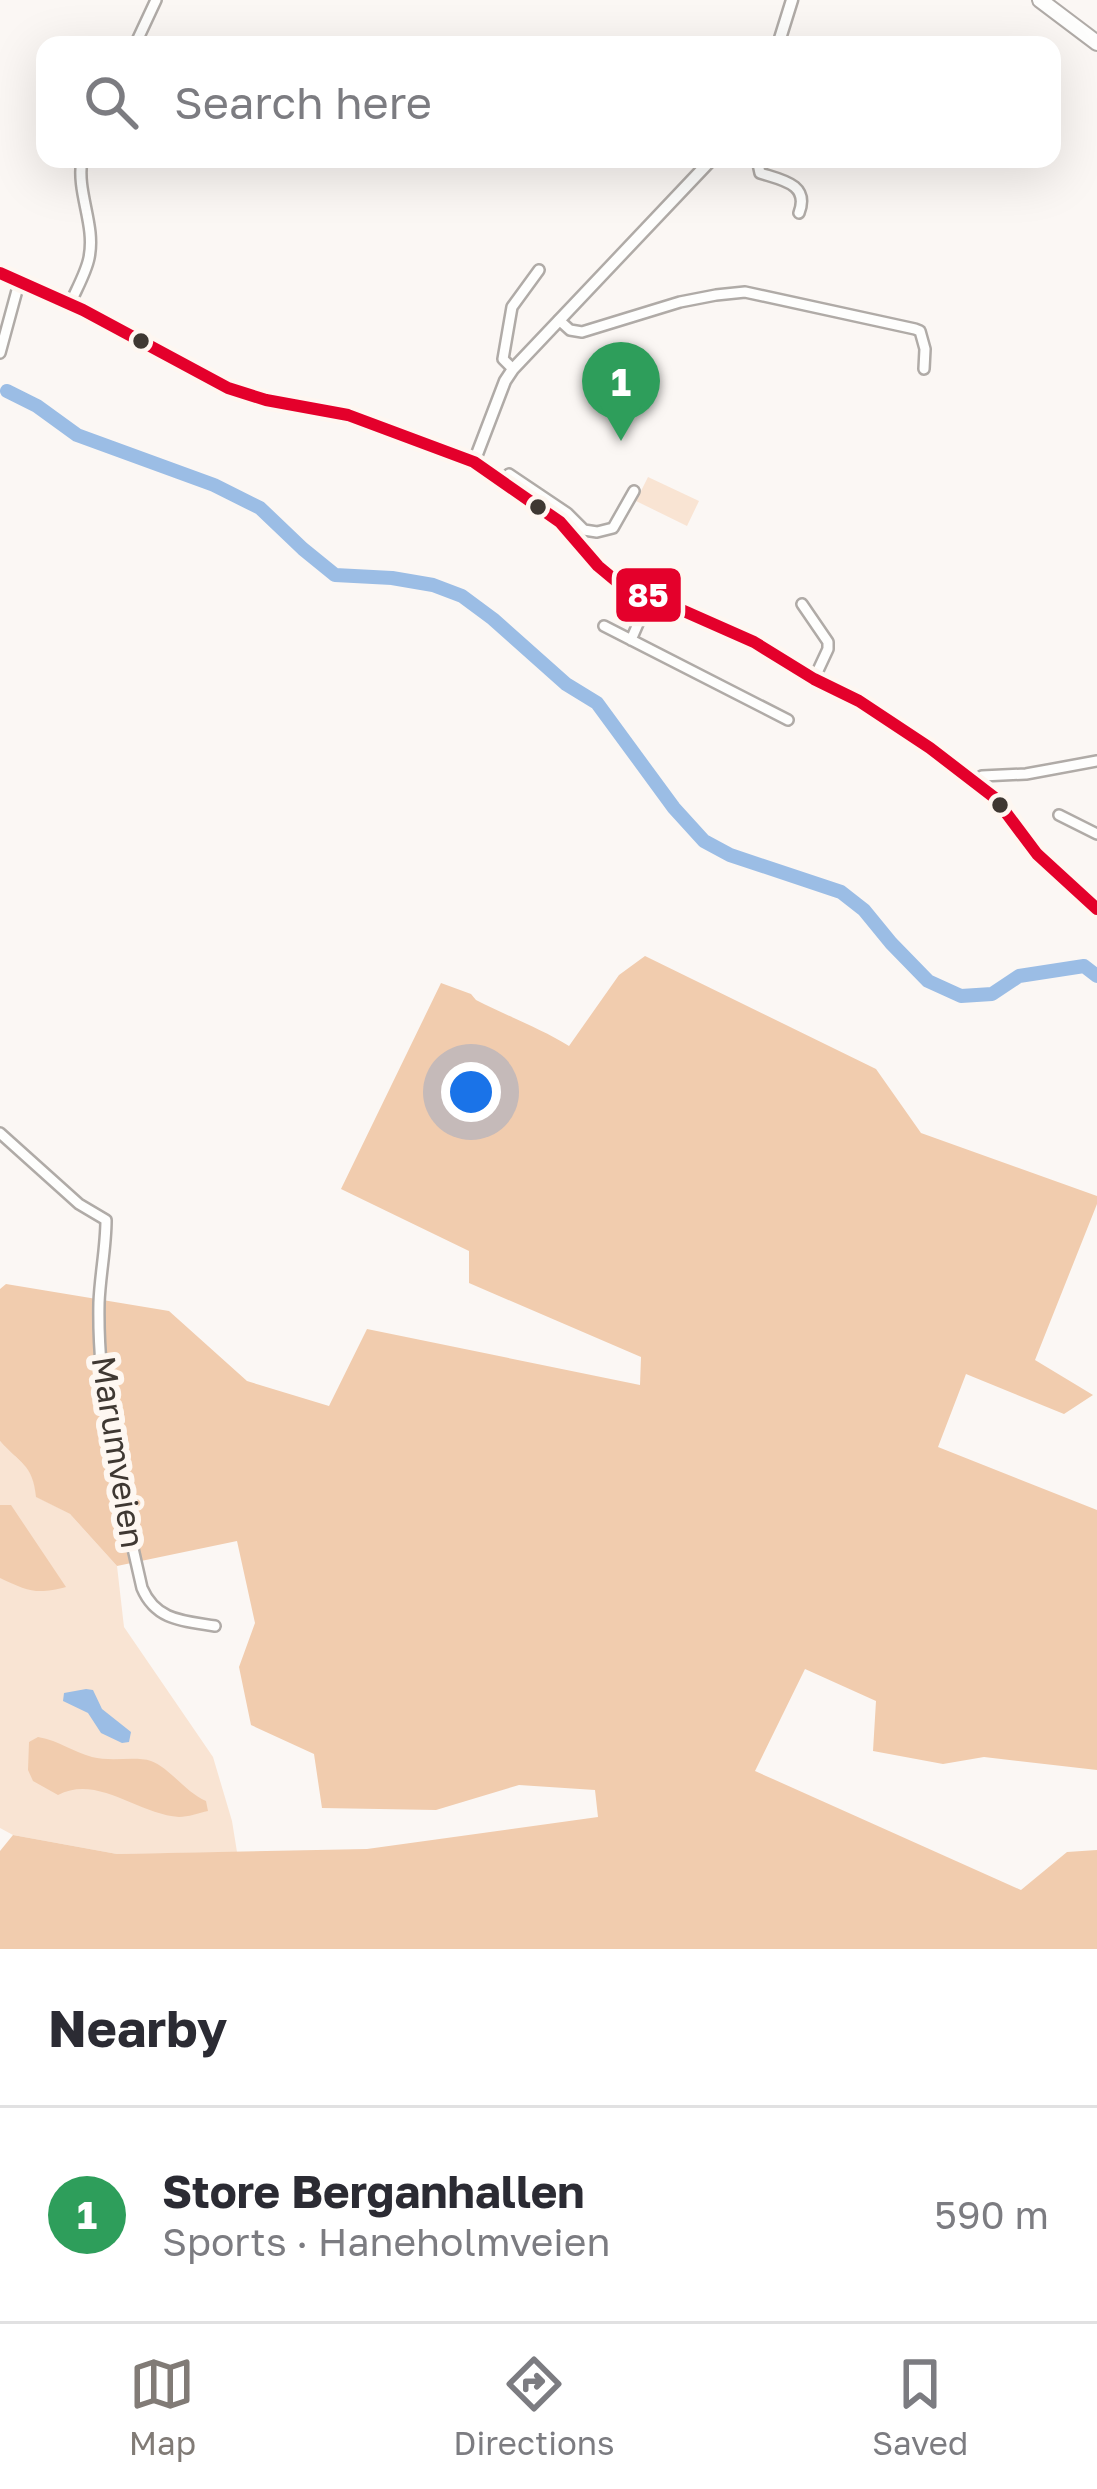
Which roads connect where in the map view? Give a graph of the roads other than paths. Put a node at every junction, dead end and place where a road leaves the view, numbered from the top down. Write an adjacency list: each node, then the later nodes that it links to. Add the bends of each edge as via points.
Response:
1 (156, 0): 4 (street)
2 (792, 0): 5 (street)
3 (1040, 0): 6 (main road)
4 (139, 36)
5 (781, 36)
6 (1097, 43)
7 (81, 168): 14 (street, via 90,254)
8 (703, 168): 15 (street)
9 (759, 168): 10 (street, via 800,190)
10 (799, 213)
11 (539, 270): 17 (street, via 509,314 502,359)
12 (0, 273): 13 (main road)
13 (19, 283): 14 (main road); 16 (street)
14 (70, 304): 19 (main road, via 236,391 348,416)
15 (559, 320): 17 (street); 18 (street, via 582,332 745,292 915,329)
16 (0, 353)
17 (513, 369): 19 (street)
18 (924, 370)
19 (474, 462): 21 (main road)
20 (634, 491): 21 (street, via 613,528)
21 (574, 529): 22 (main road, via 609,576)
22 (650, 596): 25 (street); 26 (main road, via 754,642)
23 (802, 604): 26 (street, via 828,642)
24 (604, 626): 25 (street)
25 (631, 640): 27 (street)
26 (814, 680): 29 (main road, via 859,701)
27 (788, 720)
28 (1097, 760): 29 (street)
29 (974, 781): 32 (main road)
30 (1059, 815): 31 (street)
31 (1097, 834)
32 (1097, 909)
33 (0, 1133): 34 (street, Marumveien, via 106,1220 99,1304 107,1424 142,1588 165,1618)
34 (215, 1626)

